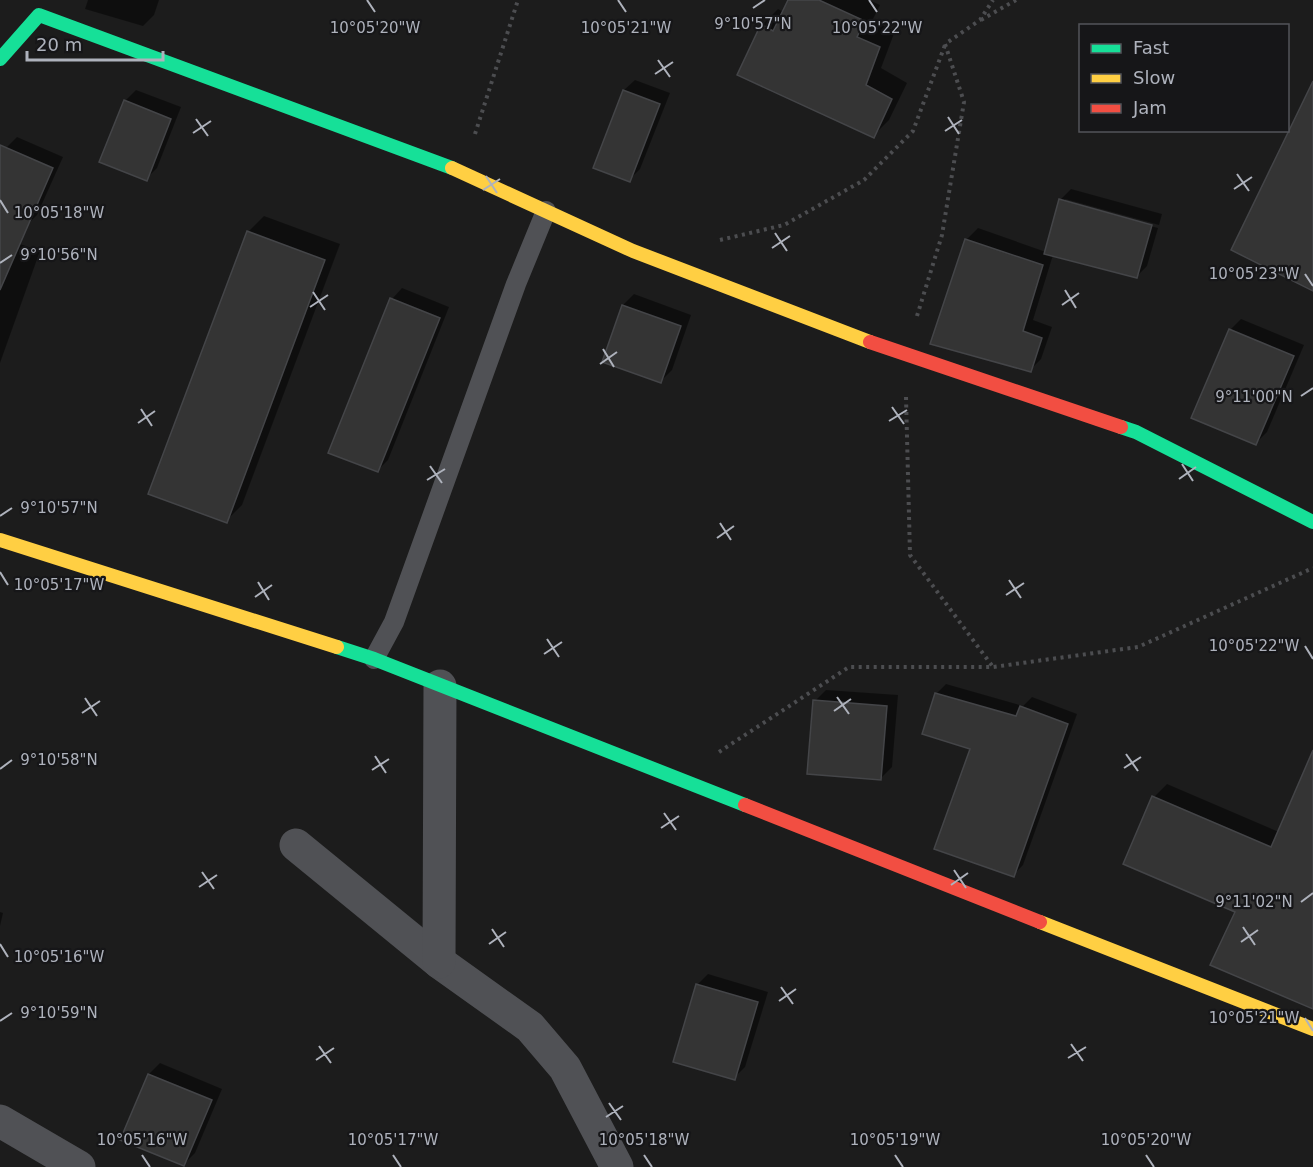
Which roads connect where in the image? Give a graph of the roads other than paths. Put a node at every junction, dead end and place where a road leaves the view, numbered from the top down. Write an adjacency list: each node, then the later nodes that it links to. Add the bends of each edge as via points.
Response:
1 (0, 59): 2 (street, via 39,15 462,172)
2 (546, 211): 3 (street, via 633,251 808,319 1136,432); 5 (lane, via 394,622)
3 (1313, 522)
4 (0, 540): 5 (street)
5 (374, 660): 6 (street)
6 (440, 686): 8 (street); 9 (street)
7 (296, 844): 8 (street)
8 (439, 962): 12 (street, via 530,1027 565,1068)
9 (1313, 1029)
10 (0, 1121): 11 (street)
11 (80, 1167)
12 (617, 1167)

